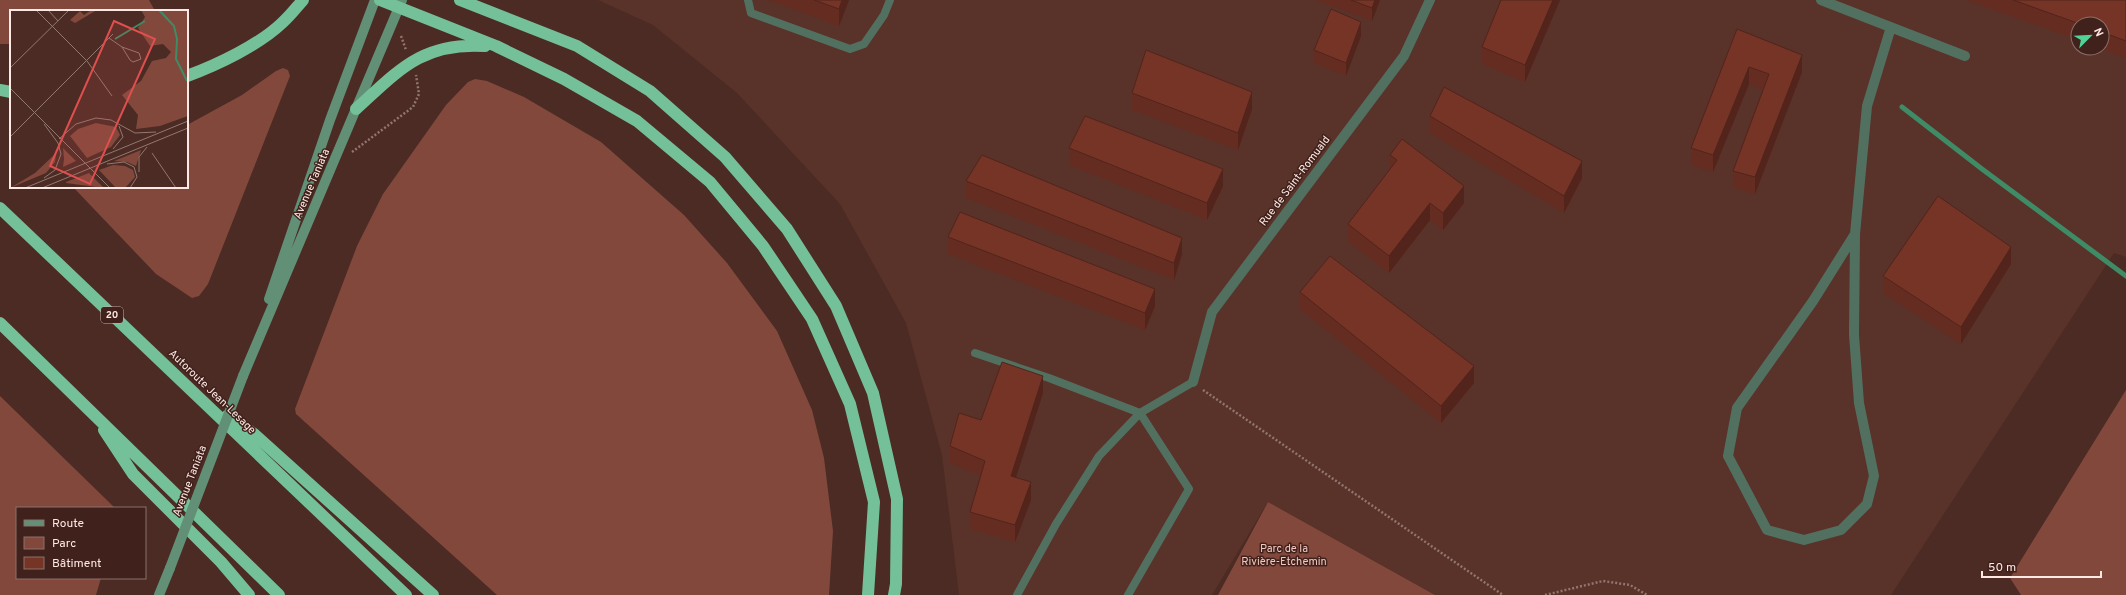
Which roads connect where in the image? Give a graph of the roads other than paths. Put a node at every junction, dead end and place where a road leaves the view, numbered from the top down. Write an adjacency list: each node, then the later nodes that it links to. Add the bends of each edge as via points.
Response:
1 (303, 0): 13 (highway, via 282,24 244,50)
2 (374, 0): 21 (main road, Avenue Taniata, via 330,120)
3 (380, 0): 9 (highway)
4 (460, 0): 32 (highway, via 577,46 650,91 725,157 787,228 836,306 873,393 897,499)
5 (748, 0): 6 (lane, via 751,13 850,49 864,44 884,15)
6 (890, 0)
7 (1430, 0): 22 (street, Rue de Saint-Romuald, via 1404,56 1212,312)
8 (1821, 0): 10 (street)
9 (400, 4): 11 (highway); 16 (main road, Avenue Taniata)
10 (1890, 27): 12 (street); 18 (street, via 1867,106)
11 (496, 46): 16 (highway, via 463,44 434,50 406,64); 31 (highway, via 564,79 637,122 710,182 763,246 812,319 850,404 874,502)
12 (1965, 56)
13 (188, 76)
14 (0, 90): 15 (highway)
15 (10, 92)
16 (356, 109): 21 (main road, Avenue Taniata)
17 (0, 208): 23 (highway, Autoroute Jean-Lesage / 20)
18 (1856, 234): 18 (street, via 1813,301 1737,408 1728,456 1767,530 1804,540 1841,530 1867,504 1874,476 1859,402 1855,343)
19 (0, 323): 24 (highway)
20 (975, 353): 25 (lane)
21 (243, 376): 26 (main road, Avenue Taniata, bridge)
22 (1193, 382): 25 (lane)
23 (200, 398): 29 (highway, Autoroute Jean-Lesage / 20); 30 (highway, via 254,434)
24 (91, 410): 27 (highway, via 133,474 221,562); 28 (highway)
25 (1140, 413): 33 (lane, via 1099,456 1056,524); 34 (lane, via 1189,489)
26 (159, 595)
27 (249, 595)
28 (279, 595)
29 (406, 595)
30 (433, 595)
31 (868, 595)
32 (894, 595)
33 (1016, 595)
34 (1128, 595)

